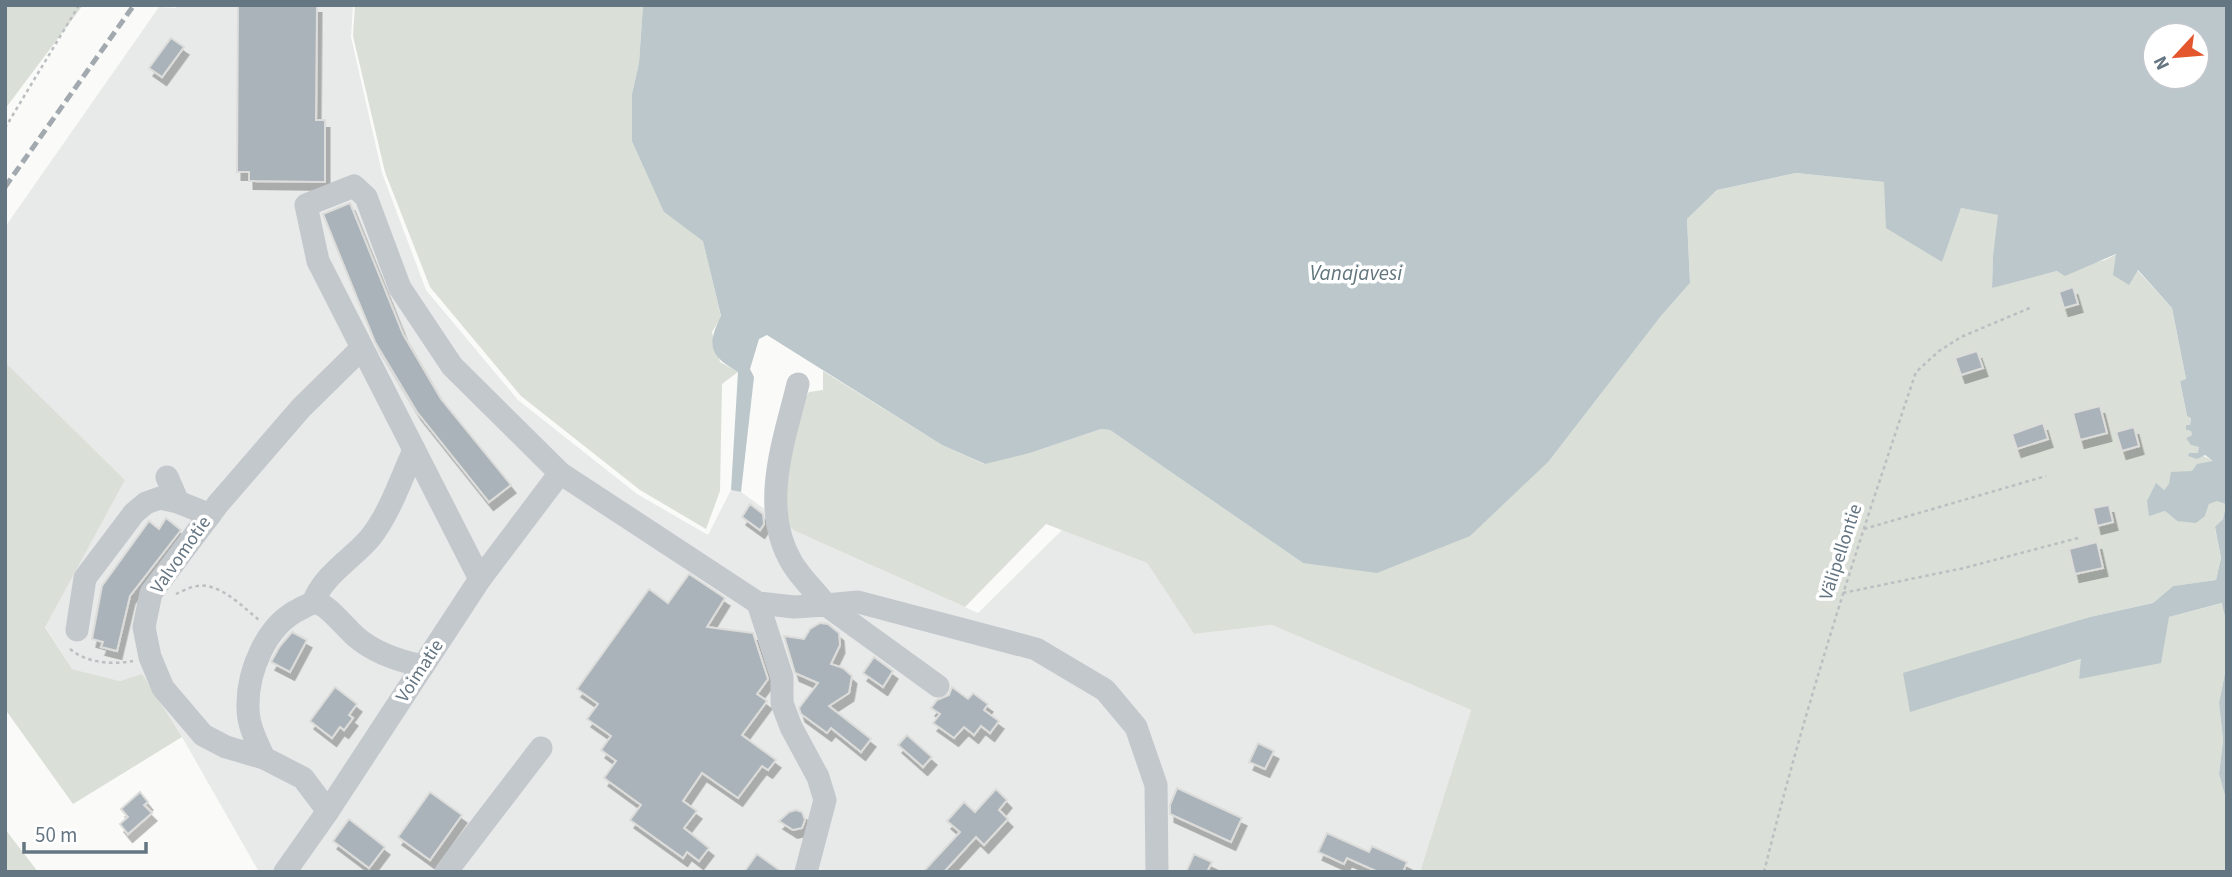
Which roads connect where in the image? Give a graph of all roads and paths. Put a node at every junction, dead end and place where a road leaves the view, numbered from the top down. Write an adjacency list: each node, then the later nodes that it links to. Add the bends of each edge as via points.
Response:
1 (79, 5): 2 (path)
2 (5, 128)
3 (2032, 307): 12 (path, Välipellontie, via 1961,337 1916,372)
4 (362, 348): 6 (street); 7 (street, via 318,261 306,205 354,186 366,197 400,288 452,366); 11 (street, Valvomotie, via 301,408)
5 (798, 384): 19 (street, via 776,477 777,524 791,562)
6 (414, 450): 14 (street); 17 (street, via 370,537 318,589)
7 (560, 473): 14 (street, Voimatie); 18 (street)
8 (2046, 476): 12 (path)
9 (167, 477): 10 (street)
10 (178, 502): 11 (street); 20 (street, via 160,498 134,513 85,578)
11 (210, 514): 15 (street, Valvomotie)
12 (1863, 529): 16 (path, Välipellontie)
13 (2078, 538): 16 (path)
14 (480, 579): 23 (street, Voimatie)
15 (151, 593): 21 (path, via 159,599 198,586 209,587 224,593); 22 (street, Valvomotie, via 144,627)
16 (1842, 593): 32 (path, Välipellontie)
17 (313, 603): 21 (street, via 291,613); 23 (street, via 322,604 358,639 379,652)
18 (758, 603): 19 (street); 30 (street, via 782,677 782,703 790,727 818,777 825,800)
19 (826, 605): 24 (street); 31 (street, via 858,602 1036,649 1105,691 1136,727 1156,785)
20 (77, 630): 22 (path, via 66,635 66,645 83,657 117,664)
21 (272, 631): 26 (street, via 248,689 247,710)
22 (150, 657): 26 (street, Valvomotie, via 163,688 203,735)
23 (423, 666): 27 (street, Voimatie)
24 (938, 686)
25 (541, 748): 29 (street)
26 (264, 758): 27 (street, Valvomotie, via 303,778)
27 (328, 811): 28 (street, Voimatie)
28 (285, 872)
29 (446, 872)
30 (806, 872)
31 (1157, 872)
32 (1764, 872)

